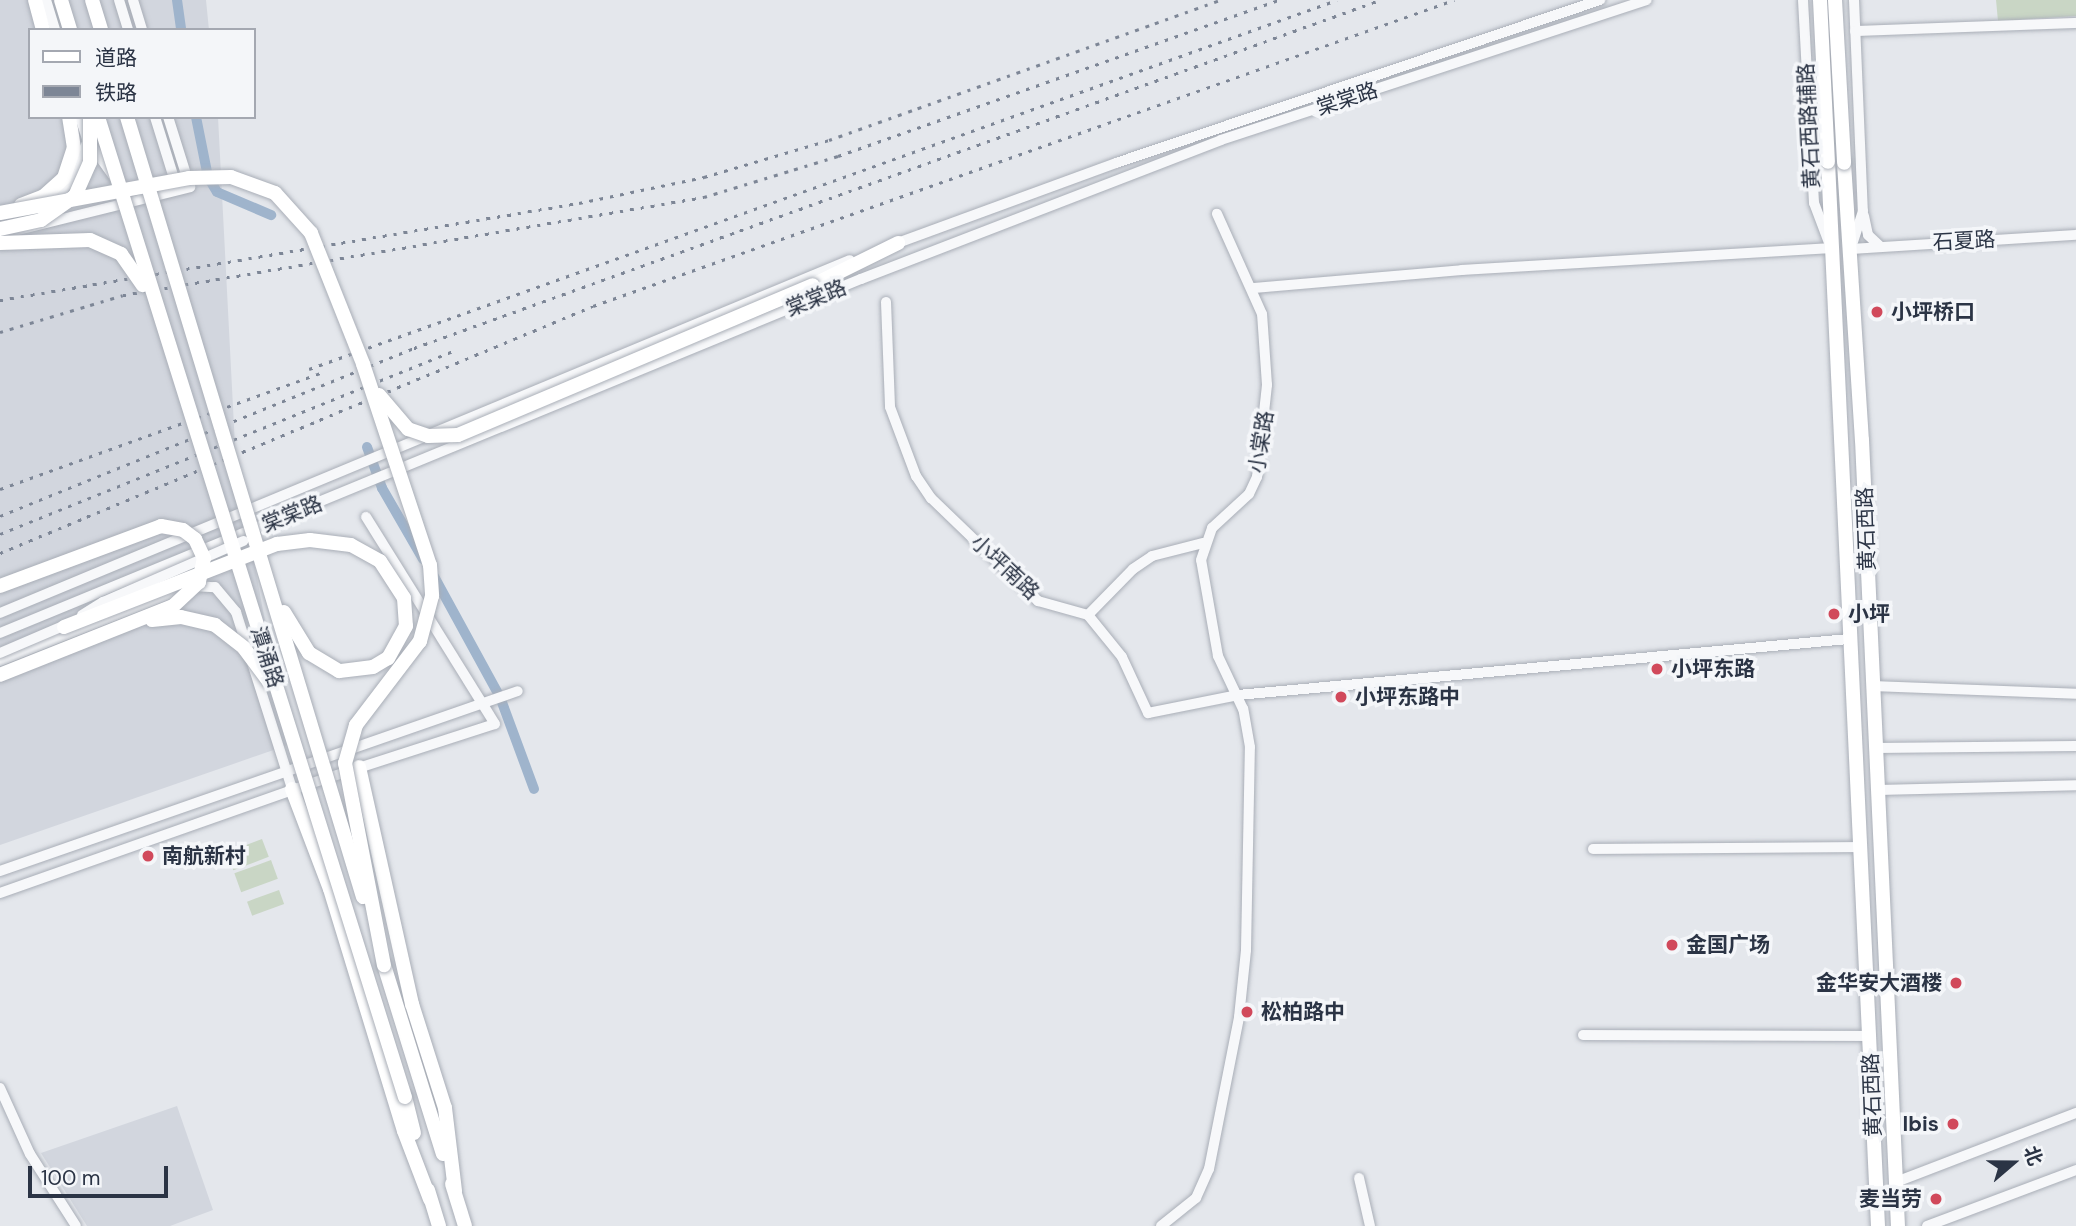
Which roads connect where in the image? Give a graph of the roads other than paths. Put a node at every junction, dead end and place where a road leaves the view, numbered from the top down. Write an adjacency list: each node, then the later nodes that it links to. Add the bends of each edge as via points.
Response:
1 (35, 0): 14 (main road)
2 (46, 0): 15 (street)
3 (61, 0): 16 (main road)
4 (92, 0): 17 (main road)
5 (119, 0): 18 (street)
6 (133, 0): 19 (street)
7 (1600, 0): 38 (street, 棠棠路, via 1116,163)
8 (1647, 0): 47 (street, 棠棠路, via 1221,140 861,279)
9 (1820, 0): 40 (main road, 黄石西路, bridge)
10 (1835, 0): 41 (main road, 黄石西路, bridge)
11 (1854, 3): 12 (street); 20 (street)
12 (1803, 4): 40 (street, 黄石西路辅路, via 1814,204)
13 (2076, 23): 20 (street)
14 (42, 28)
15 (54, 28)
16 (69, 28)
17 (100, 28)
18 (127, 28)
19 (141, 28)
20 (1855, 31): 32 (street)
21 (69, 119): 31 (main road, via 74,148 64,178 44,196)
22 (81, 119): 28 (street)
23 (90, 119): 35 (main road, bridge, via 90,162 75,195 41,220)
24 (99, 119): 44 (main road, 潭涌路, bridge)
25 (128, 119): 50 (main road, 潭涌路, bridge)
26 (156, 119): 29 (street)
27 (170, 119): 29 (street, via 190,187)
28 (87, 139): 30 (street); 34 (street, via 77,171 49,209 27,218)
29 (178, 191): 30 (street)
30 (137, 203): 35 (street, via 65,217 27,232)
31 (0, 211): 45 (main road, bridge, via 189,178 231,177 258,186 291,206 311,233)
32 (1863, 211): 39 (street, via 1868,235); 41 (street)
33 (1217, 214): 42 (street, 小棠路)
34 (0, 221)
35 (0, 231)
36 (2076, 236): 39 (street, 石夏路)
37 (0, 243): 44 (main road, bridge, via 77,239 106,245 131,263)
38 (898, 243): 45 (main road, bridge, via 813,285 458,435 428,436 408,429 389,411); 54 (street, 棠棠路)
39 (1880, 246): 41 (street, 石夏路)
40 (1831, 248): 42 (street, via 1462,270); 60 (main road, 黄石西路)
41 (1851, 249): 64 (main road, 黄石西路)
42 (1253, 288): 49 (street, 小棠路, via 1262,314 1267,385 1262,456 1249,494 1212,528)
43 (886, 302): 56 (street, 小坪南路, via 890,407 916,475 932,498 1038,601)
44 (164, 333): 70 (main road, 潭涌路, bridge)
45 (363, 364): 83 (main road, bridge, via 425,542 432,596 420,641 356,725 345,763)
46 (366, 517): 68 (street)
47 (271, 522): 58 (street, bridge, via 243,541 103,602); 59 (street, 棠棠路)
48 (302, 541): 50 (main road, bridge, via 351,545 380,561 394,578 407,609 406,626 388,658 357,671 340,671 320,663 297,639); 52 (street); 58 (main road, bridge, via 277,544)
49 (1203, 543): 56 (street, via 1152,556 1132,569); 67 (street, via 1207,610 1218,656)
50 (262, 564): 83 (main road, 潭涌路, bridge)
51 (0, 586): 57 (main road, bridge, via 147,529 183,530 195,539 204,558 199,582 173,606)
52 (175, 591): 62 (street); 75 (street, via 206,584 230,600)
53 (0, 605): 54 (street)
54 (18, 606): 55 (street, 棠棠路)
55 (0, 613)
56 (1088, 615): 67 (street, via 1122,657 1148,713)
57 (130, 623): 63 (main road, bridge); 70 (main road, bridge, via 181,617 215,625 257,663)
58 (64, 627): 61 (street, bridge)
59 (0, 634)
60 (1849, 639): 67 (street); 79 (main road, 黄石西路)
61 (0, 653)
62 (0, 661)
63 (0, 674)
64 (1872, 686): 66 (street); 73 (main road, 黄石西路)
65 (519, 691): 68 (street)
66 (2076, 694)
67 (1238, 695): 96 (street, via 1248,730 1252,799 1239,1017 1203,1185 1196,1198)
68 (482, 703): 69 (street); 71 (street, via 495,724)
69 (418, 724): 71 (street); 75 (street)
70 (290, 729): 92 (main road, 潭涌路, bridge, via 405,1097)
71 (425, 745): 74 (street)
72 (2076, 746): 73 (street)
73 (1875, 748): 78 (main road, 黄石西路)
74 (359, 767): 77 (street); 91 (main road, via 396,937 445,1108)
75 (286, 769): 77 (street); 81 (street)
76 (2076, 785): 78 (street)
77 (292, 789): 82 (street); 92 (main road, via 330,889 404,1131)
78 (1878, 790): 90 (main road, 黄石西路)
79 (1861, 847): 80 (street); 85 (main road, 黄石西路)
80 (1593, 849)
81 (0, 871)
82 (0, 893)
83 (384, 965): 91 (main road, 潭涌路)
84 (1583, 1035): 85 (street)
85 (1869, 1036): 98 (main road, 黄石西路)
86 (0, 1088): 93 (street, via 30,1154)
87 (2076, 1113): 90 (street)
88 (2076, 1170): 100 (street)
89 (1359, 1178): 97 (street)
90 (1896, 1182): 99 (main road, 黄石西路)
91 (454, 1191): 95 (main road)
92 (430, 1199): 94 (main road)
93 (76, 1226)
94 (439, 1226)
95 (465, 1226)
96 (1161, 1226)
97 (1370, 1226)
98 (1878, 1226)
99 (1898, 1226)
100 (1927, 1226)

